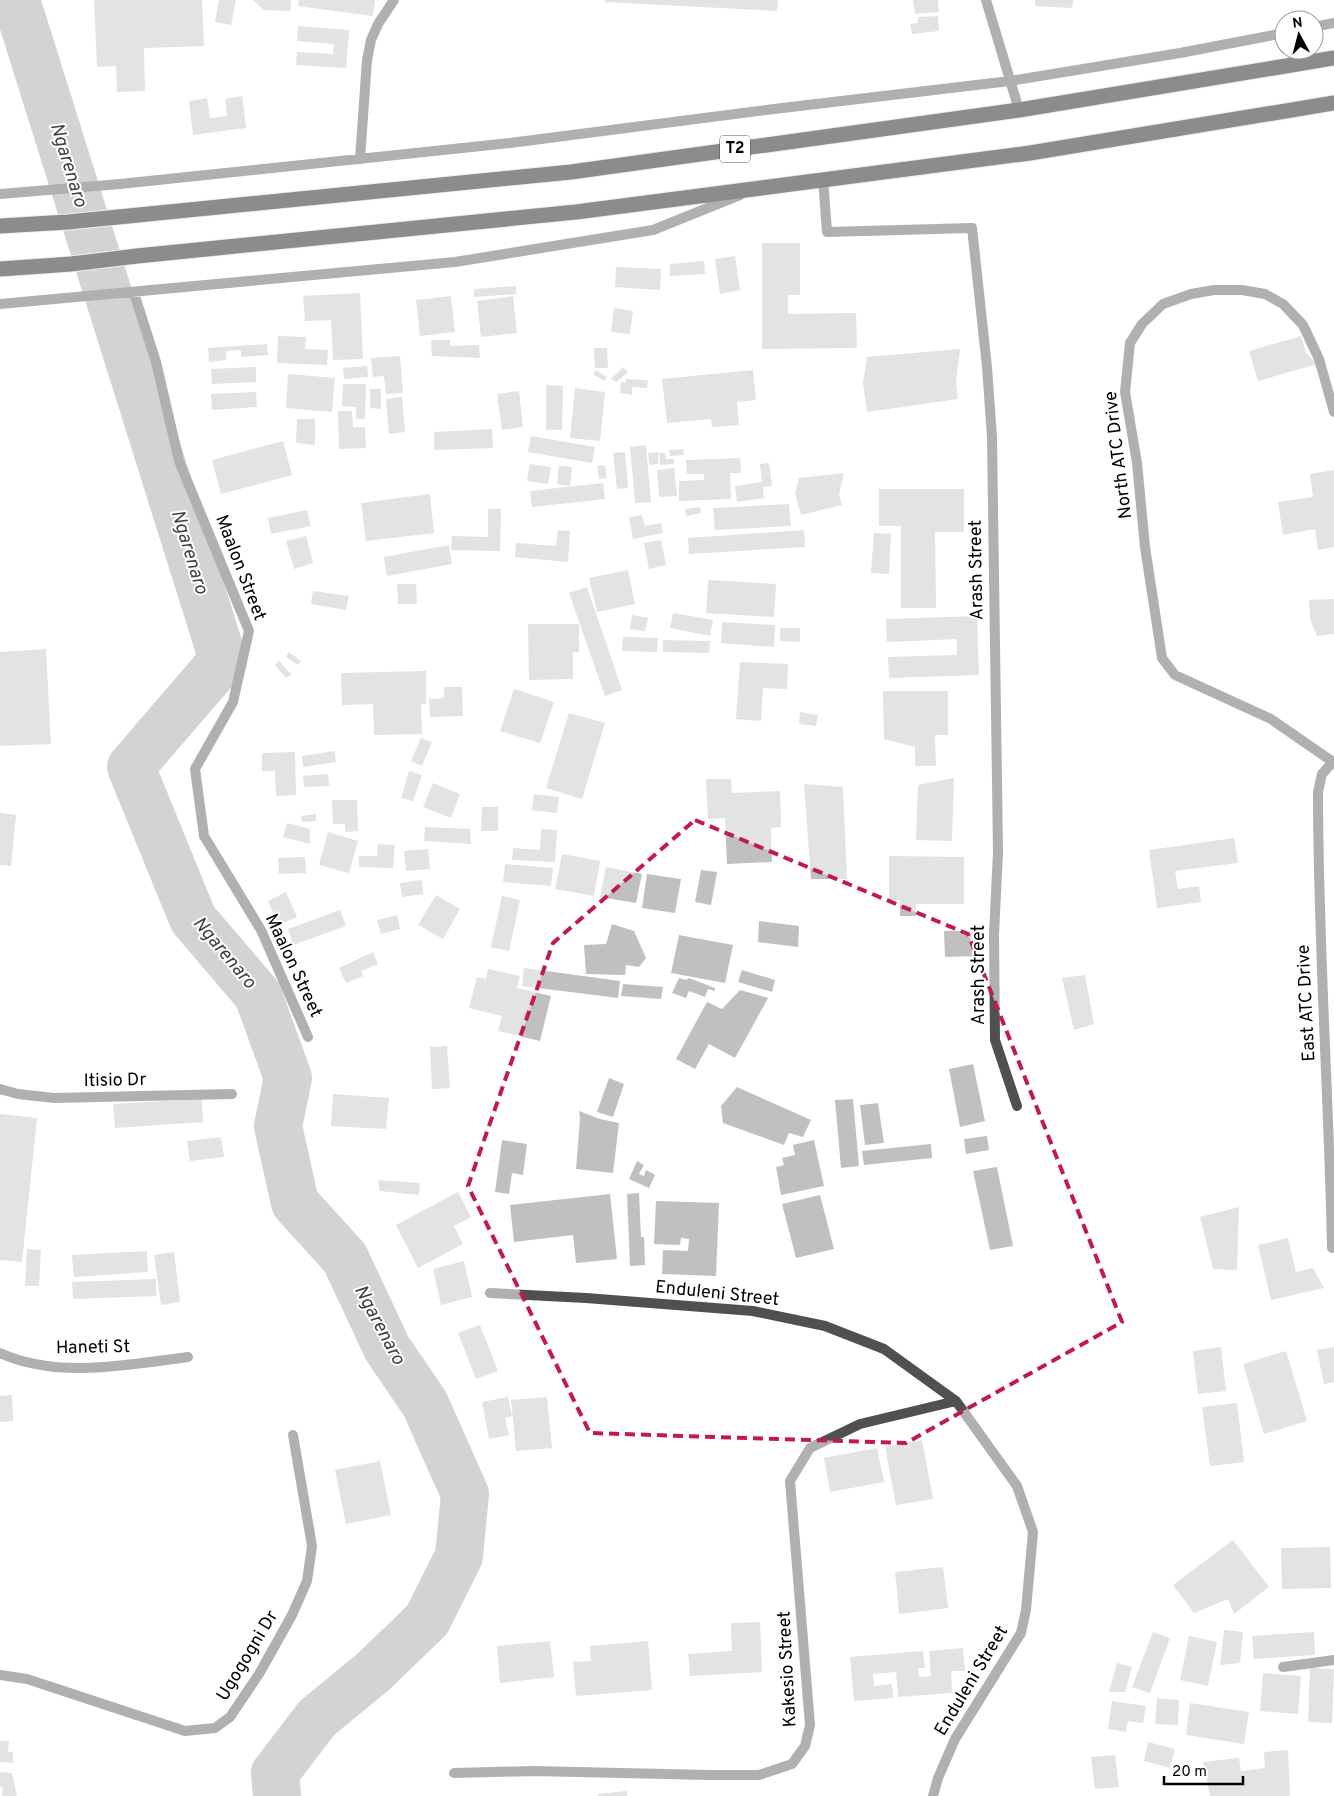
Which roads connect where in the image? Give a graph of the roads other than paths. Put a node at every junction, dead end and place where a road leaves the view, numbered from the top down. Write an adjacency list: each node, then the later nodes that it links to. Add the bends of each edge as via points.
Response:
1 (394, 0): 8 (street, via 371,40)
2 (986, 0): 5 (street)
3 (1274, 35): 5 (street)
4 (1334, 58): 7 (highway, T2)
5 (1010, 81): 7 (street); 8 (street, via 510,143)
6 (1334, 103): 9 (highway, via 1030,153)
7 (1018, 110): 12 (highway, T2, via 571,172)
8 (360, 158): 11 (street)
9 (823, 180): 10 (highway); 21 (street, Arash Street, via 827,232 972,228 992,436 998,852 994,934 995,1040)
10 (755, 189): 13 (highway, via 576,212); 14 (street, via 653,230 455,262)
11 (0, 194)
12 (0, 226)
13 (0, 269)
14 (134, 293): 15 (street); 18 (street, Maalon Street, via 156,362 179,461 249,631 233,702 195,769 204,836 261,930)
15 (5, 304)
16 (1334, 412): 17 (street, North ATC Drive, via 1319,359 1303,325 1283,304 1265,294 1214,290 1163,304 1142,324 1130,343 1125,392 1162,658 1175,675 1271,719)
17 (1333, 762): 22 (street, East ATC Drive, via 1322,774 1318,792)
18 (308, 1037)
19 (0, 1089): 20 (street, Itisio Dr, via 54,1098)
20 (232, 1094)
21 (1017, 1106)
22 (1332, 1248)
23 (490, 1293): 26 (street, Enduleni Street, via 753,1311 824,1326 884,1349)
24 (0, 1352): 25 (street, Haneti St, via 26,1362 71,1367 137,1364)
25 (188, 1357)
26 (956, 1401): 31 (street, Kakesio Street, via 860,1424 810,1448 790,1481 810,1725 805,1746 792,1764 759,1775 534,1771); 32 (street, Enduleni Street, via 1017,1486 1033,1532 1022,1633 955,1739)
27 (293, 1435): 30 (street, Ugogogni Dr, via 312,1546 307,1581 292,1615 230,1716 215,1728 185,1731 27,1679)
28 (1334, 1660): 29 (street)
29 (1283, 1667)
30 (0, 1675)
31 (454, 1773)
32 (933, 1796)

